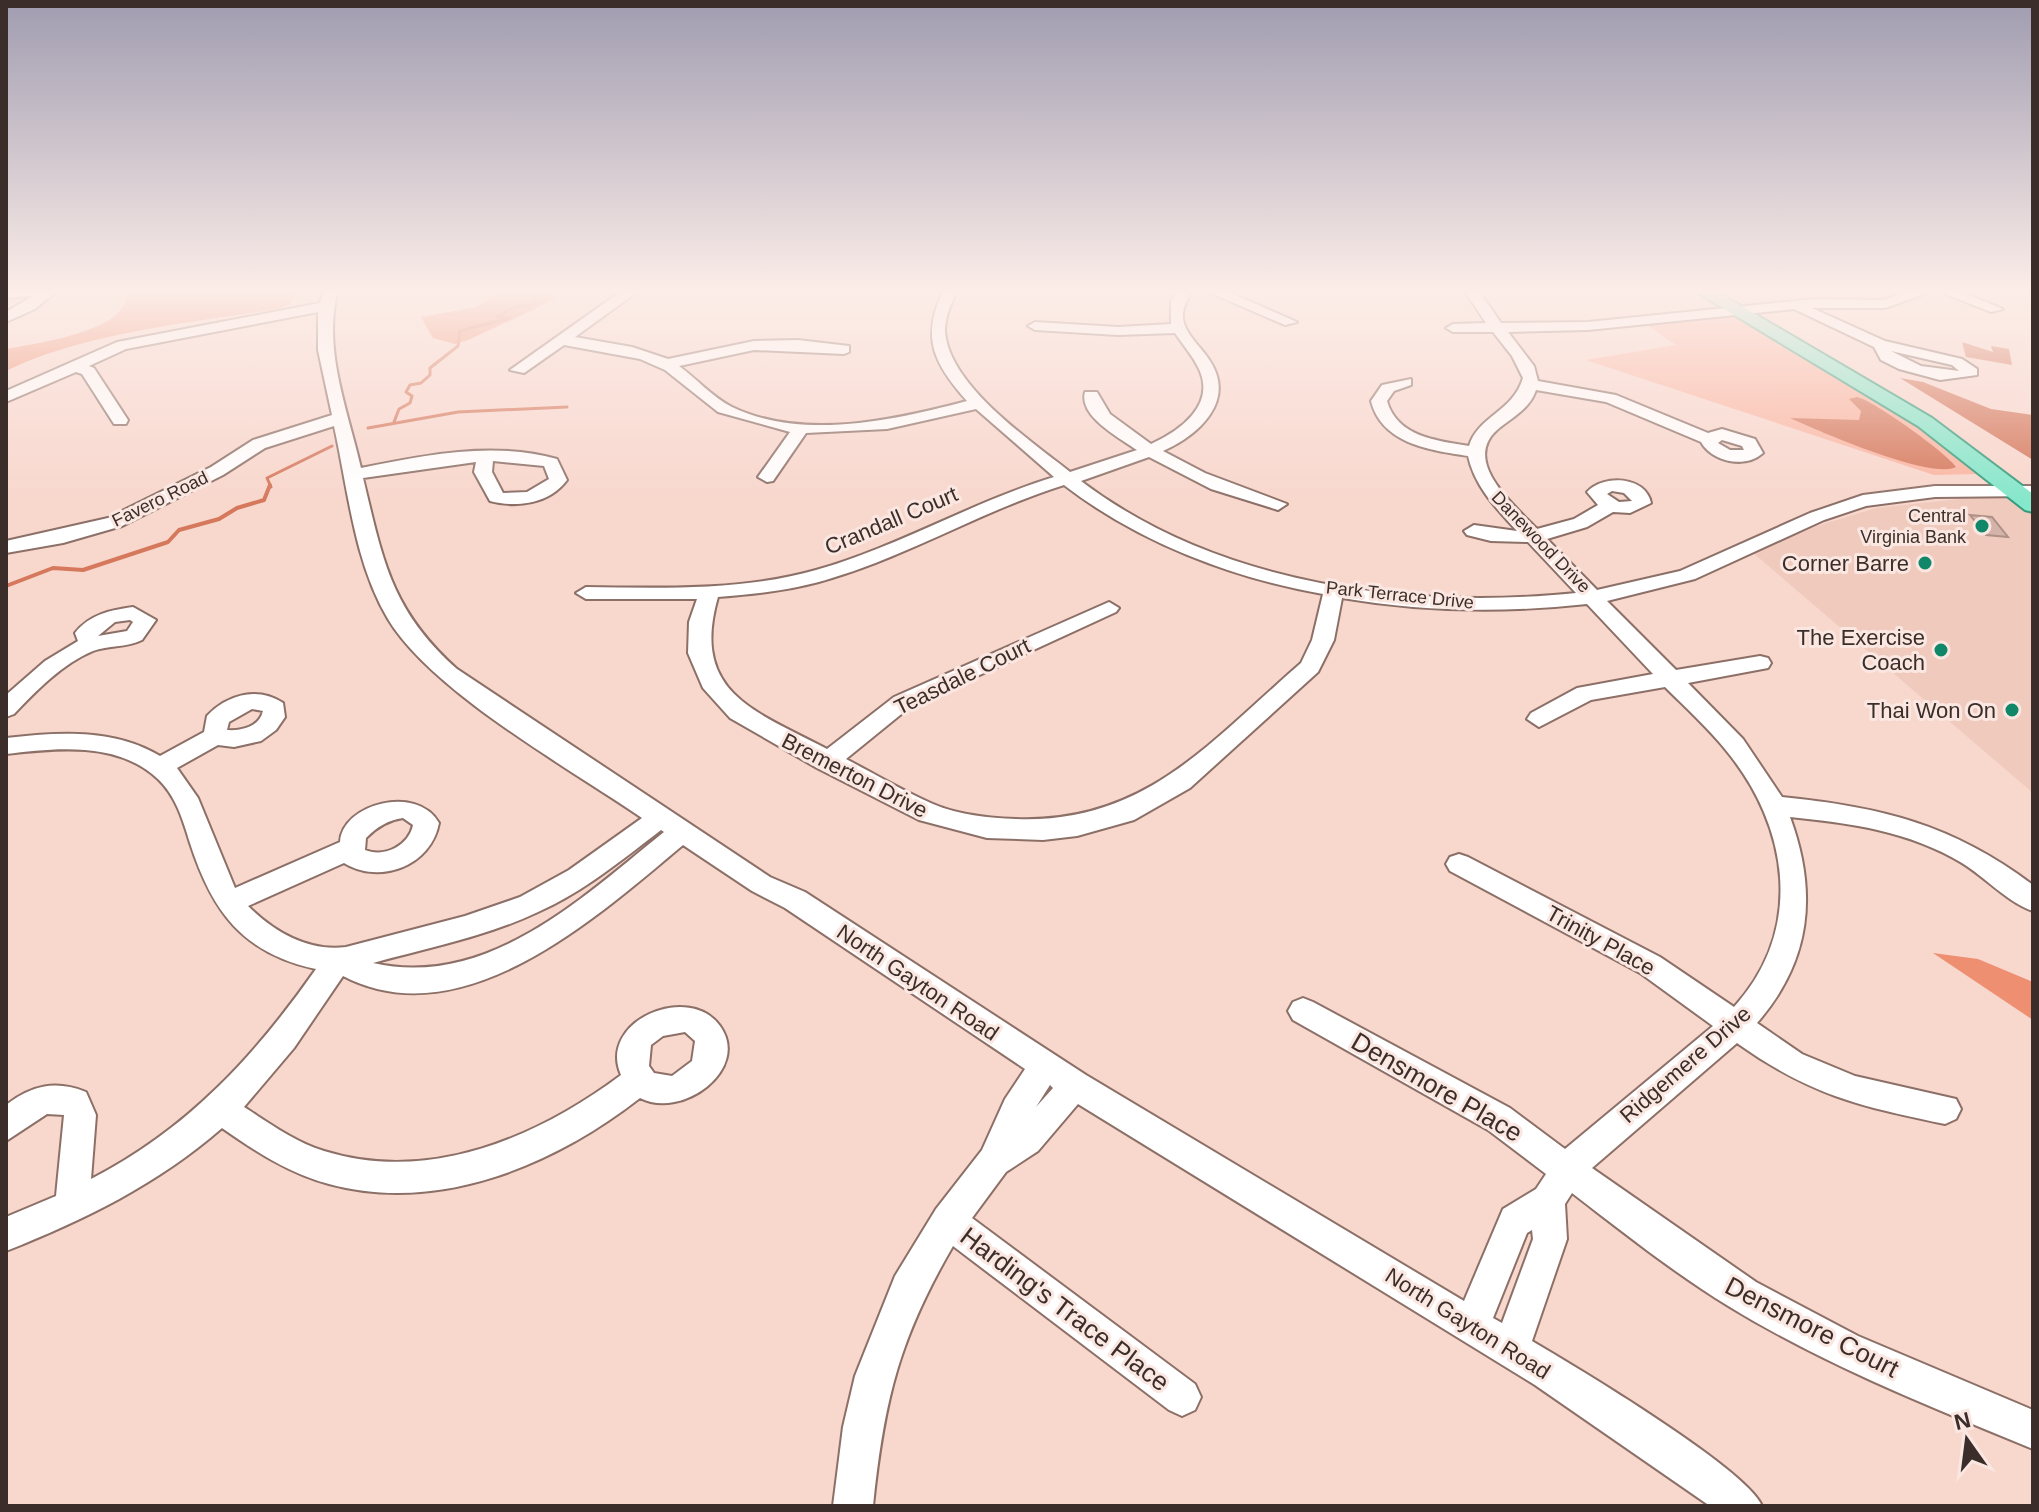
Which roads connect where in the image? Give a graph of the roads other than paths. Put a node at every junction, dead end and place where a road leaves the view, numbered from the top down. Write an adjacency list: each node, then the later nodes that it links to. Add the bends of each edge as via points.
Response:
1 (85, 361): 12 (street)
2 (329, 361): 21 (street, North Gayton Road)
3 (532, 361): 14 (street)
4 (654, 361): 13 (street)
5 (680, 361): 13 (street)
6 (945, 361): 19 (street, Park Terrace Drive)
7 (1203, 361): 24 (street, Crandall Court, via 1212,383 1203,415)
8 (1523, 361): 16 (street)
9 (1826, 361): 30 (main road)
10 (1893, 361): 11 (street, via 1955,376 1971,372)
11 (1950, 361)
12 (73, 365): 18 (street); 20 (street, via 88,371)
13 (666, 365): 22 (street, via 732,413)
14 (518, 370)
15 (1405, 382): 25 (street, via 1388,388 1379,401 1386,419 1415,438)
16 (1531, 384): 23 (street, via 1610,398); 25 (street, via 1524,398 1482,436)
17 (1091, 395): 24 (street, via 1096,411)
18 (6, 397)
19 (978, 403): 22 (street, via 893,425); 28 (street, Park Terrace Drive)
20 (120, 420)
21 (342, 423): 29 (street, North Gayton Road); 35 (street, Favero Road, via 220,469 115,522)
22 (801, 428): 27 (street)
23 (1708, 439)
24 (1150, 451): 28 (street, Crandall Court); 31 (street, via 1208,484)
25 (1475, 452): 34 (street, Danewood Drive, via 1485,483)
26 (485, 458): 29 (street)
27 (767, 477)
28 (1067, 478): 36 (street, Park Terrace Drive, via 1108,508 1174,542 1252,570); 37 (street, Crandall Court, via 968,513 843,568 770,586)
29 (354, 480): 51 (street, North Gayton Road, via 382,587 418,646 449,674)
30 (2026, 487): 39 (street, Park Terrace Drive, via 1881,497 1843,507 1677,579)
31 (1278, 504)
32 (1610, 505): 34 (street, via 1580,524)
33 (1474, 531): 34 (street, via 1501,537)
34 (1532, 534): 39 (street, Danewood Drive)
35 (6, 547)
36 (1334, 589): 39 (street, Park Terrace Drive, via 1476,604); 48 (street, Bremerton Drive, via 1319,651 1296,683 1181,782 1125,813 1043,830 987,828 928,813)
37 (709, 592): 38 (street, Crandall Court); 48 (street, Bremerton Drive, via 698,639 711,683 738,712)
38 (586, 593)
39 (1595, 598): 43 (street, Ridgemere Drive)
40 (1109, 608): 48 (street, Teasdale Court, via 902,702)
41 (90, 644): 44 (street, via 38,678)
42 (1760, 663): 43 (street)
43 (1672, 677): 45 (street, via 1585,693); 50 (street, Ridgemere Drive, via 1735,745)
44 (6, 709)
45 (1539, 719)
46 (216, 736): 49 (street)
47 (6, 746): 49 (street, via 96,743 123,748)
48 (826, 762)
49 (159, 767): 55 (street, via 181,791)
50 (1774, 806): 54 (street, via 1858,814 1915,828 1981,861); 58 (street, Ridgemere Drive, via 1794,881 1790,939 1766,992)
51 (671, 825): 56 (street, via 519,909 435,938); 56 (street, via 556,931 503,958 436,977 398,980 353,970); 59 (street, North Gayton Road, via 795,900)
52 (349, 849): 55 (street)
53 (1459, 864): 58 (street, Trinity Place, via 1650,965)
54 (2033, 900)
55 (229, 903): 56 (street, via 271,940)
56 (338, 960): 62 (street, via 263,1064)
57 (1303, 1011): 66 (street, Densmore Place, via 1499,1119)
58 (1737, 1025): 63 (street, Trinity Place, via 1819,1078); 66 (street, Ridgemere Drive)
59 (1045, 1066): 61 (street, North Gayton Road); 65 (street, via 1016,1109)
60 (638, 1081): 62 (street, via 580,1125 523,1152 469,1168 403,1176 330,1169 299,1158)
61 (1075, 1085): 65 (street, via 1027,1140); 71 (street, North Gayton Road)
62 (220, 1109): 68 (street, via 153,1162)
63 (1945, 1109)
64 (6, 1126): 68 (street, via 36,1103 59,1097 75,1102 80,1115)
65 (994, 1161): 69 (street)
66 (1568, 1168): 67 (street, Ridgemere Drive); 74 (street, Densmore Court, via 1679,1253 1768,1309 1845,1349)
67 (1548, 1201): 71 (street, Ridgemere Drive, via 1515,1221); 72 (street, via 1550,1239)
68 (72, 1207): 70 (street)
69 (948, 1221): 73 (street, Harding's Trace Place); 75 (street, via 908,1289 880,1355 862,1427)
70 (6, 1234)
71 (1472, 1324): 72 (street, North Gayton Road)
72 (1511, 1349): 76 (street, North Gayton Road)
73 (1182, 1397)
74 (2033, 1430)
75 (853, 1506)
76 (1742, 1506)

